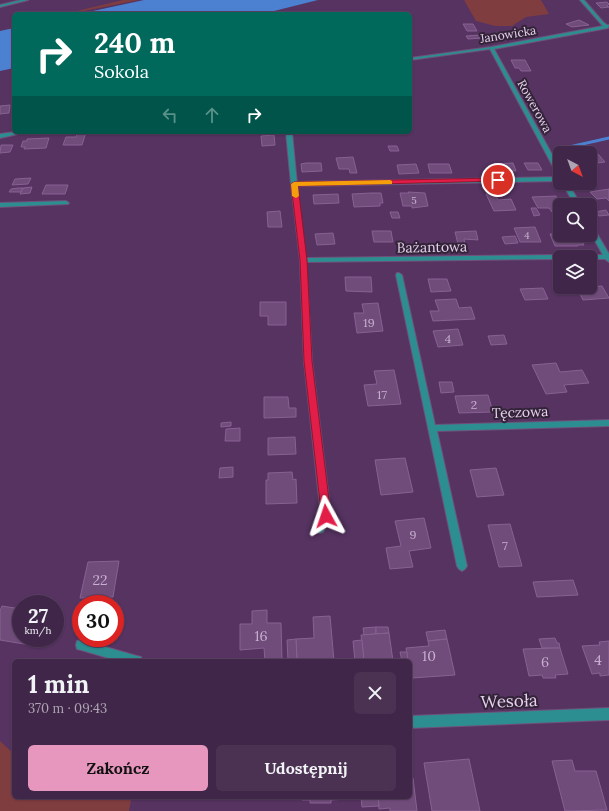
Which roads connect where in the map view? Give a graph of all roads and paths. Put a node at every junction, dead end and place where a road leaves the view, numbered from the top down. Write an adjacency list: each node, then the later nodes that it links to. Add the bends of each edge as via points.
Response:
1 (26, 0): 3 (street)
2 (582, 0): 4 (street)
3 (0, 6)
4 (608, 27): 5 (street, Janowicka)
5 (491, 48): 6 (street, Janowicka); 10 (street, Rowerowa)
6 (412, 59)
7 (12, 134): 9 (street)
8 (289, 134): 12 (street)
9 (0, 136)
10 (553, 161)
11 (553, 179): 12 (street)
12 (294, 184): 19 (street)
13 (66, 203): 14 (street)
14 (0, 205)
15 (597, 238): 18 (street)
16 (553, 257): 19 (street, Bażantowa)
17 (597, 257): 18 (street)
18 (608, 258)
19 (303, 260): 23 (street, via 308,361 326,516)
20 (398, 275): 22 (street)
21 (609, 422): 22 (street, Tęczowa)
22 (432, 428): 24 (street)
23 (320, 529)
24 (462, 566)
25 (88, 647): 26 (street)
26 (130, 659)
27 (609, 714): 28 (street, Wesoła)
28 (412, 722)

